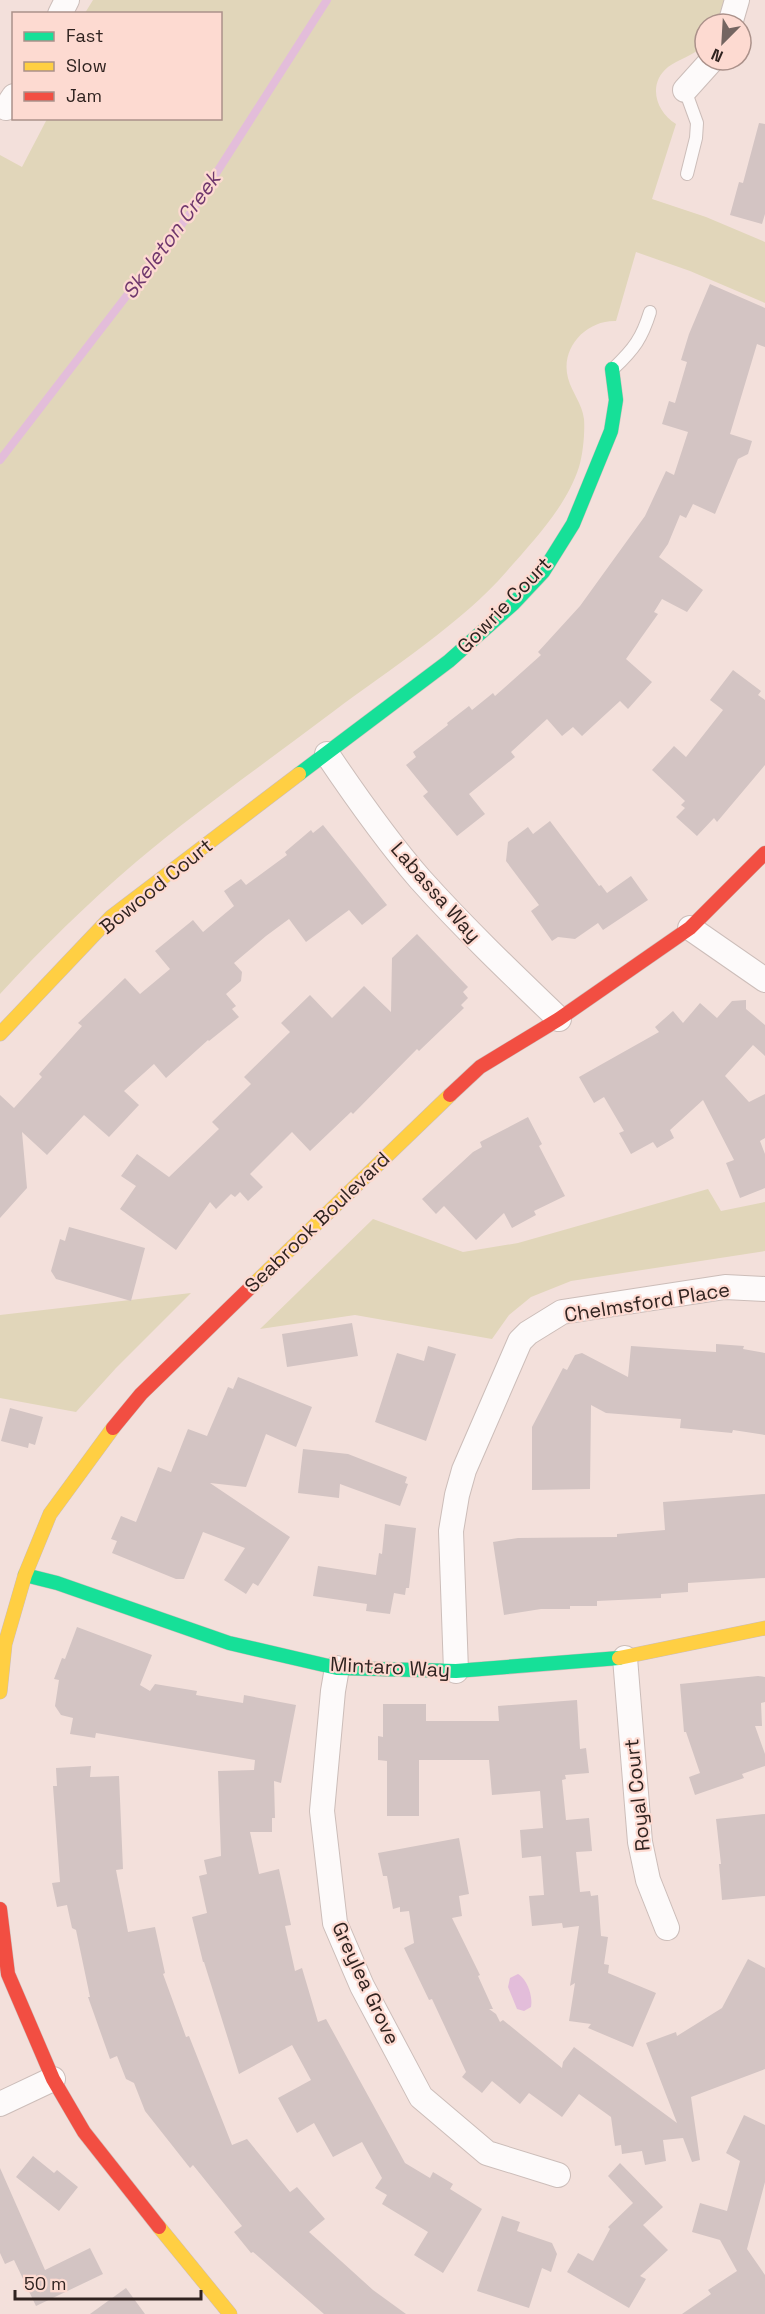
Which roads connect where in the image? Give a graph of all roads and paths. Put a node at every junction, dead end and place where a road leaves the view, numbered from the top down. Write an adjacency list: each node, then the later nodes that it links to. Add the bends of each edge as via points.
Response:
1 (702, 72): 2 (street)
2 (686, 90): 3 (lane, via 697,123)
3 (687, 174)
4 (650, 312): 5 (lane, Gowrie Court, via 639,341)
5 (612, 369): 6 (street, Gowrie Court, via 616,395 611,431 566,538 541,572 482,633)
6 (327, 754): 10 (street, Labassa Way, via 419,878); 11 (street, Bowood Court, via 111,917)
7 (765, 853): 8 (street, Seabrook Boulevard)
8 (690, 928): 9 (street); 10 (street, Seabrook Boulevard)
9 (765, 980)
10 (559, 1019): 13 (street, Seabrook Boulevard, via 480,1067 141,1394 97,1447 50,1514)
11 (0, 1034)
12 (765, 1289): 17 (street, Chelmsford Place, via 725,1287 562,1312 520,1341 457,1495 451,1531)
13 (25, 1575): 16 (street, Mintaro Way, via 229,1643); 18 (street, Seabrook Boulevard, via 5,1644)
14 (765, 1628): 15 (street, Mintaro Way)
15 (625, 1658): 17 (street, Mintaro Way); 20 (street, Royal Court, via 640,1842 648,1880)
16 (337, 1668): 17 (street, Mintaro Way); 23 (street, Greylea Grove, via 322,1811 335,1923 353,1965 421,2097 487,2153)
17 (456, 1671)
18 (0, 1692)
19 (0, 1909): 21 (street, via 8,1974)
20 (667, 1928)
21 (53, 2079): 22 (street); 24 (street, via 84,2132)
22 (0, 2104)
23 (558, 2175)
24 (230, 2314)

